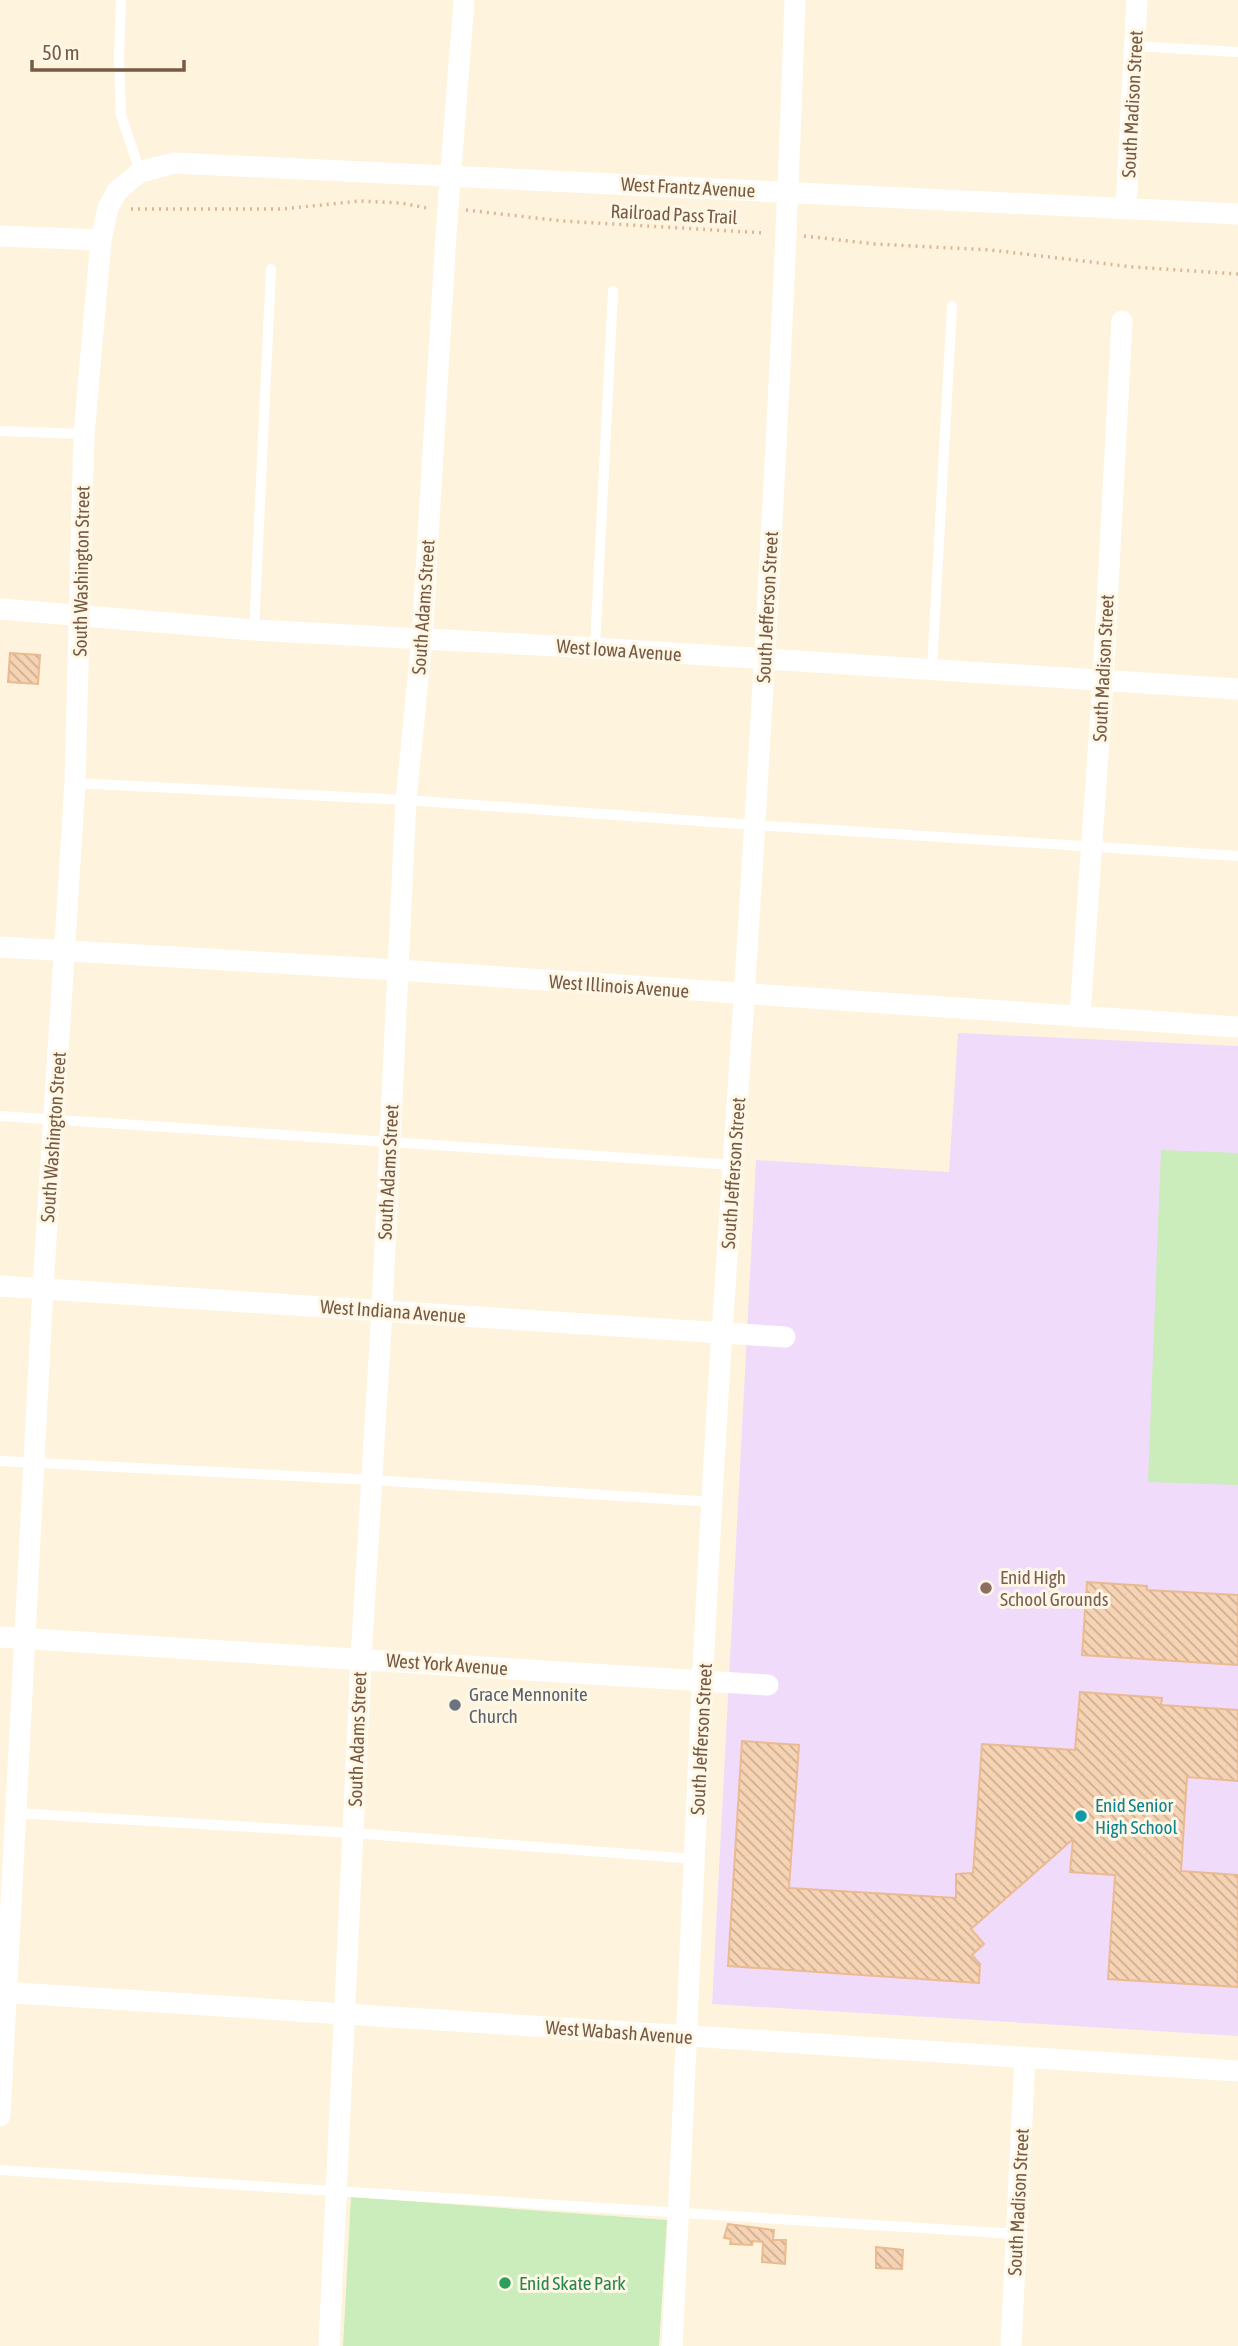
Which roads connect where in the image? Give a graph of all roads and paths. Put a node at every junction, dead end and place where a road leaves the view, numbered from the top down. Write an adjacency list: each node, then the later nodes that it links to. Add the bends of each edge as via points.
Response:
1 (121, 0): 7 (lane, via 121,115)
2 (464, 0): 8 (street, South Adams Street)
3 (795, 0): 9 (street, South Jefferson Street)
4 (1137, 0): 5 (street, South Madison Street)
5 (1135, 46): 6 (lane); 11 (street, South Madison Street)
6 (1238, 52)
7 (140, 172): 8 (street, West Frantz Avenue, via 174,163); 10 (street, South Washington Street, via 117,191)
8 (452, 177): 9 (street, West Frantz Avenue); 12 (street, South Adams Street)
9 (789, 191): 11 (street, West Frantz Avenue); 14 (street, South Jefferson Street)
10 (108, 208): 12 (path, Railroad Pass Trail, via 283,209 359,201); 16 (street, South Washington Street)
11 (1126, 208): 13 (street, West Frantz Avenue)
12 (449, 209): 14 (path, Railroad Pass Trail, via 562,222); 27 (street, South Adams Street)
13 (1238, 214)
14 (788, 235): 18 (path, Railroad Pass Trail); 29 (street, South Jefferson Street)
15 (0, 236): 16 (street)
16 (101, 240): 23 (street, South Washington Street)
17 (271, 269): 26 (lane)
18 (1238, 274)
19 (613, 291): 28 (lane)
20 (952, 306): 30 (lane)
21 (1122, 321): 31 (street, South Madison Street)
22 (0, 431): 23 (lane)
23 (84, 434): 25 (street, South Washington Street)
24 (0, 609): 25 (street, West Iowa Avenue)
25 (80, 614): 26 (street, West Iowa Avenue); 33 (street, South Washington Street)
26 (254, 630): 27 (street, West Iowa Avenue)
27 (422, 639): 28 (street, West Iowa Avenue); 34 (street, South Adams Street)
28 (594, 648): 29 (street, West Iowa Avenue)
29 (765, 660): 30 (street, West Iowa Avenue); 35 (street, South Jefferson Street)
30 (933, 669): 31 (street, West Iowa Avenue)
31 (1103, 681): 32 (street, West Iowa Avenue); 36 (street, South Madison Street)
32 (1238, 690)
33 (75, 783): 34 (lane); 39 (street, South Washington Street)
34 (406, 800): 35 (lane); 40 (street, South Adams Street)
35 (754, 825): 36 (lane); 41 (street, South Jefferson Street)
36 (1092, 846): 37 (lane); 42 (street, South Madison Street)
37 (1238, 856)
38 (0, 947): 39 (street, West Illinois Avenue)
39 (65, 951): 40 (street, West Illinois Avenue); 45 (street, South Washington Street)
40 (398, 970): 41 (street, West Illinois Avenue); 46 (street, South Adams Street)
41 (743, 995): 42 (street, West Illinois Avenue); 47 (street, South Jefferson Street)
42 (1080, 1015): 43 (street, West Illinois Avenue)
43 (1238, 1027)
44 (0, 1116): 45 (lane)
45 (55, 1120): 46 (lane); 49 (street, South Washington Street)
46 (390, 1143): 47 (lane); 50 (street, South Adams Street)
47 (735, 1165): 51 (street, South Jefferson Street)
48 (0, 1286): 49 (street, West Indiana Avenue)
49 (43, 1288): 50 (street, West Indiana Avenue); 54 (street, South Washington Street)
50 (382, 1310): 51 (street, West Indiana Avenue); 55 (street, South Adams Street)
51 (722, 1334): 52 (street, West Indiana Avenue); 56 (street, South Jefferson Street)
52 (785, 1337)
53 (0, 1461): 54 (lane)
54 (34, 1463): 55 (lane); 58 (street, South Washington Street)
55 (372, 1480): 56 (lane); 59 (street, South Adams Street)
56 (713, 1502): 60 (street, South Jefferson Street)
57 (0, 1637): 58 (street, West York Avenue)
58 (24, 1639): 59 (street, West York Avenue); 62 (street, South Washington Street)
59 (361, 1659): 60 (street, West York Avenue); 63 (street, South Adams Street)
60 (704, 1681): 61 (street, West York Avenue); 64 (street, South Jefferson Street)
61 (768, 1685)
62 (15, 1813): 63 (lane); 65 (street, South Washington Street)
63 (353, 1833): 64 (lane); 66 (street, South Adams Street)
64 (696, 1858): 67 (street, South Jefferson Street)
65 (4, 1993): 66 (street, West Wabash Avenue); 70 (street, South Washington Street)
66 (345, 2015): 67 (street, West Wabash Avenue); 72 (street, South Adams Street)
67 (688, 2036): 68 (street, West Wabash Avenue); 73 (street, South Jefferson Street)
68 (1025, 2057): 69 (street, West Wabash Avenue); 74 (street, South Madison Street)
69 (1238, 2071)
70 (0, 2116)
71 (0, 2170): 72 (lane)
72 (337, 2190): 73 (lane); 75 (street, South Adams Street)
73 (679, 2213): 74 (lane); 76 (street, South Jefferson Street)
74 (1017, 2234): 77 (street, South Madison Street)
75 (330, 2346)
76 (672, 2346)
77 (1012, 2346)

